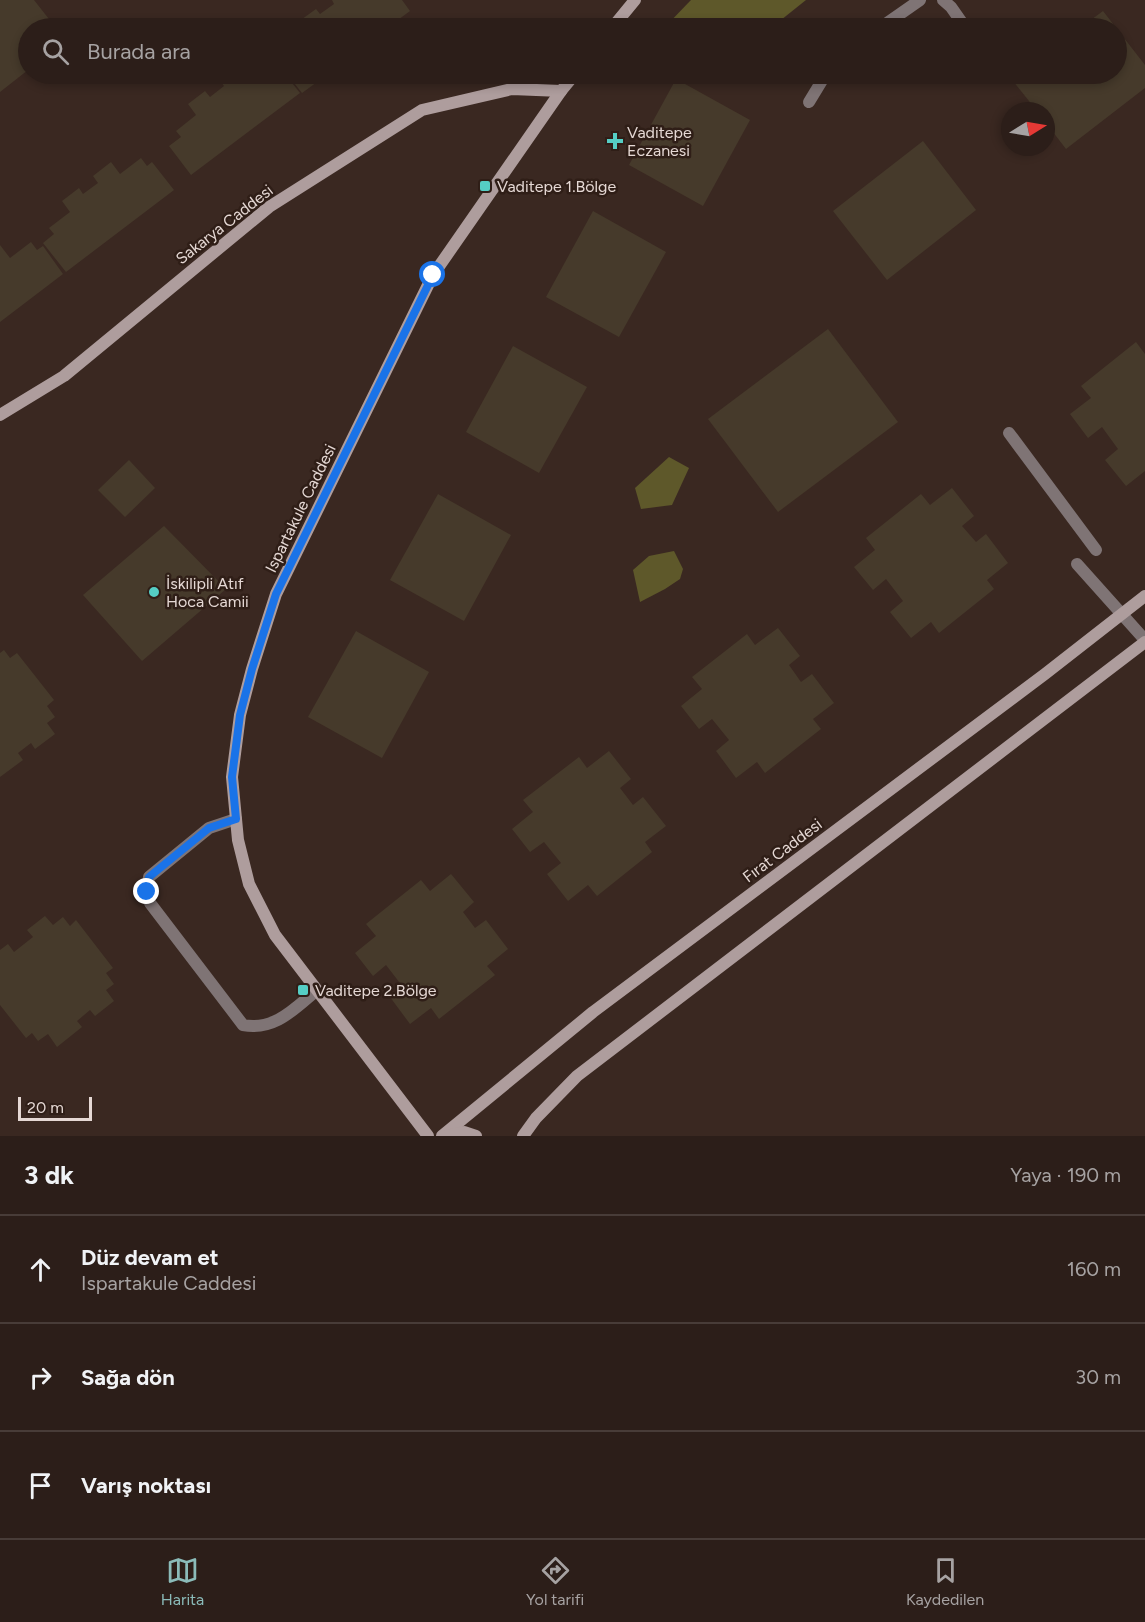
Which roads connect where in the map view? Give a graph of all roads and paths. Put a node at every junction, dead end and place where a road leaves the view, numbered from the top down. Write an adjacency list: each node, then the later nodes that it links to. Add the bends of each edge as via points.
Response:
1 (635, 0): 4 (street)
2 (920, 0): 5 (street)
3 (943, 0): 6 (street)
4 (620, 18)
5 (894, 18)
6 (958, 18)
7 (567, 84): 9 (street, Ispartakule Caddesi)
8 (820, 84): 10 (street)
9 (561, 91): 11 (street, Sakarya Caddesi, via 512,89 422,110 269,207 64,376); 18 (street, Ispartakule Caddesi, via 433,275 276,594 240,715 232,777)
10 (809, 102)
11 (0, 415)
12 (1009, 433): 13 (street)
13 (1096, 550)
14 (1077, 564): 16 (street)
15 (1145, 596): 16 (street, Fırat Caddesi)
16 (1122, 614): 17 (street); 21 (street, Fırat Caddesi, via 593,1012)
17 (1145, 641): 23 (street, via 577,1076)
18 (236, 819): 19 (street, Ispartakule Caddesi, via 249,884 275,934); 19 (street, via 209,828 149,877 150,903 243,1025 268,1026)
19 (317, 990): 20 (street, Ispartakule Caddesi)
20 (428, 1136)
21 (444, 1136): 22 (street, via 464,1132)
22 (476, 1136)
23 (523, 1136)

